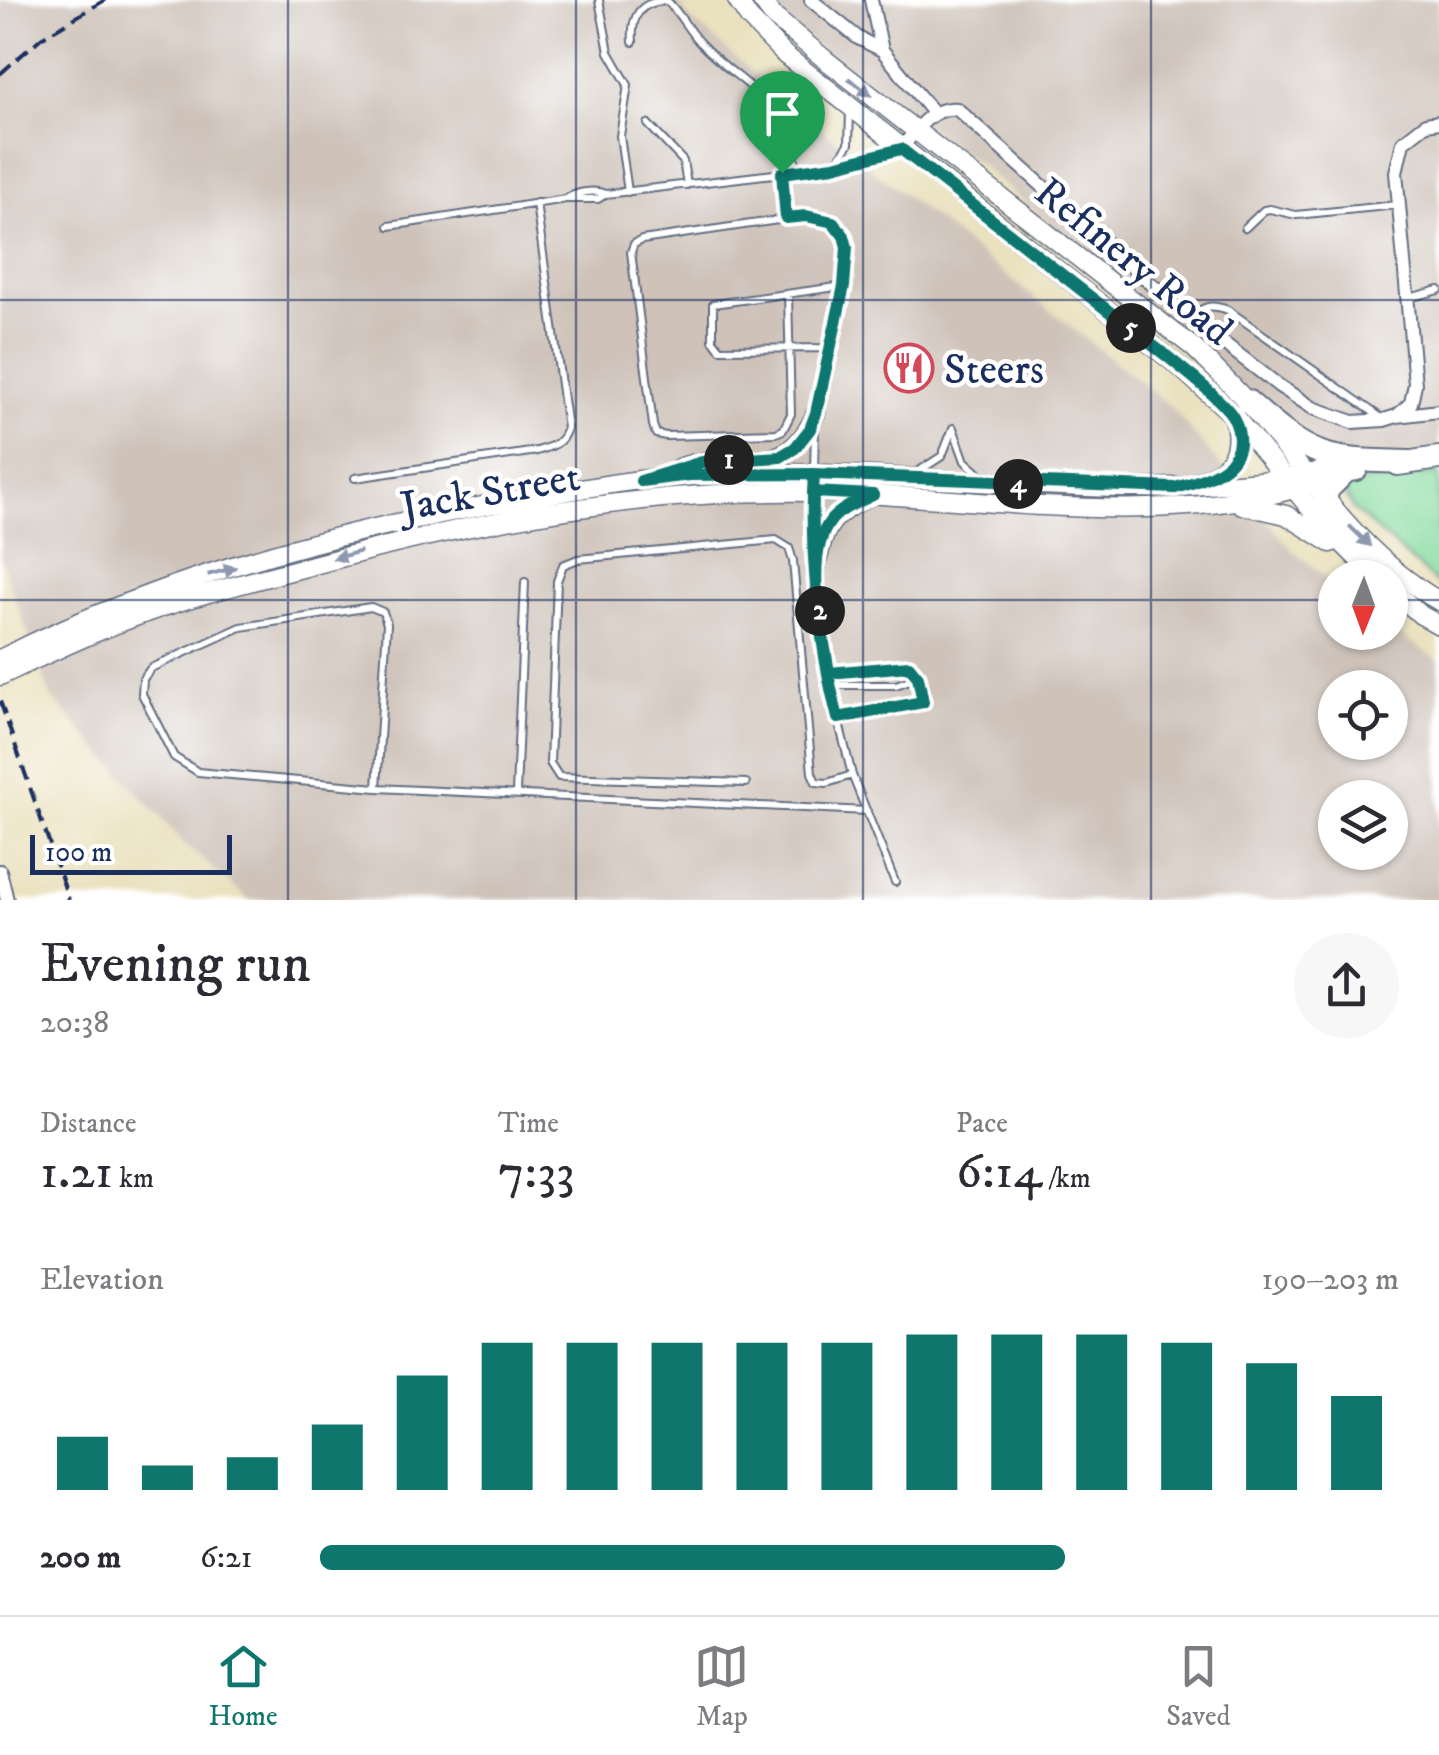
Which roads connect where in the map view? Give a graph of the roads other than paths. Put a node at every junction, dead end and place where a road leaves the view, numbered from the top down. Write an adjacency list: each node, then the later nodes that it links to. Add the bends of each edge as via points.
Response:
1 (600, 0): 18 (lane, via 609,52 628,85 620,136)
2 (811, 0): 7 (street)
3 (871, 0): 7 (street)
4 (762, 2): 5 (main road); 12 (main road, Refinery Road, one-way to 12, via 827,62)
5 (742, 8): 8 (main road, Refinery Road, via 785,54)
6 (632, 42): 15 (lane, via 635,16 667,1 704,47 770,104 786,126)
7 (882, 50): 9 (street)
8 (848, 104): 13 (main road, Refinery Road); 14 (lane, via 849,144)
9 (933, 113): 12 (street); 28 (street, via 958,109)
10 (1439, 122): 20 (street, via 1403,142)
11 (648, 124): 17 (lane, via 683,161)
12 (917, 129): 13 (street); 31 (main road, Refinery Road, via 1194,348)
13 (901, 149): 14 (lane); 31 (main road, Refinery Road)
14 (834, 166): 15 (lane)
15 (797, 171): 16 (lane)
16 (782, 173): 17 (lane); 21 (lane)
17 (687, 186): 18 (lane)
18 (628, 192): 19 (lane)
19 (536, 203): 22 (lane); 37 (lane, via 567,428 563,439 537,451)
20 (1397, 206): 23 (lane, via 1296,215 1270,209); 27 (street)
21 (786, 218): 24 (lane, via 806,216 839,228 847,247); 29 (lane, via 634,244 656,434 783,430 791,414)
22 (389, 226)
23 (1245, 228)
24 (844, 286): 26 (lane); 30 (lane)
25 (1439, 290): 27 (lane)
26 (788, 294): 29 (lane); 29 (lane, via 713,304 713,340 720,348)
27 (1408, 298): 34 (street, via 1415,384 1411,404)
28 (1191, 318): 34 (street, via 1313,408 1353,422); 34 (lane, via 1210,305 1228,310)
29 (791, 348): 30 (lane)
30 (830, 348): 33 (lane)
31 (1240, 409): 36 (highway, via 1318,454); 42 (main road, Refinery Road); 43 (main road, via 1230,463)
32 (1439, 411): 34 (street)
33 (816, 413): 39 (main road, via 803,440 780,457 702,462); 41 (lane)
34 (1391, 418)
35 (1439, 458): 36 (highway)
36 (1411, 462): 42 (highway, via 1347,470)
37 (355, 478)
38 (901, 478): 40 (main road, Jack Street); 40 (lane, via 934,464 953,428 964,461); 41 (main road, Jack Street)
39 (641, 481): 41 (main road, Jack Street, via 690,475); 53 (main road, Jack Street, one-way to 39, via 202,576 405,521)
40 (997, 482): 43 (main road, Jack Street)
41 (813, 483): 44 (main road, Jack Street); 49 (lane); 53 (main road, Jack Street, one-way to 53, via 487,523)
42 (1304, 485): 43 (main road, Jack Street); 45 (main road, Jack Street); 46 (highway); 51 (main road, Refinery Road, one-way to 51)
43 (1175, 488)
44 (873, 495): 45 (main road, Jack Street, via 1124,506); 49 (main road, via 831,520)
45 (1231, 503): 47 (main road, via 1286,515)
46 (1323, 524): 47 (main road)
47 (1353, 557): 48 (main road)
48 (1356, 560)
49 (816, 567): 57 (lane)
50 (525, 582): 65 (lane)
51 (1439, 601)
52 (1408, 602): 54 (main road)
53 (132, 609): 55 (main road, Jack Street)
54 (1439, 625)
55 (41, 648): 56 (main road, Jack Street); 58 (main road, Jack Street)
56 (0, 659)
57 (829, 673): 59 (lane, via 909,666); 60 (lane)
58 (0, 676)
59 (918, 677): 60 (lane, via 896,685); 61 (lane, via 923,702)
60 (831, 685): 61 (lane)
61 (838, 718): 62 (lane)
62 (852, 775): 63 (lane, via 827,783 812,774 789,548 776,540 578,558 563,565 557,581 553,772); 66 (lane)
63 (746, 784)
64 (377, 788): 64 (lane, via 184,766 142,694 142,679 152,668 241,627 371,607 382,612 387,624); 65 (lane)
65 (516, 793): 66 (lane)
66 (867, 811): 68 (lane)
67 (0, 872): 69 (street)
68 (896, 882)
69 (7, 900)

